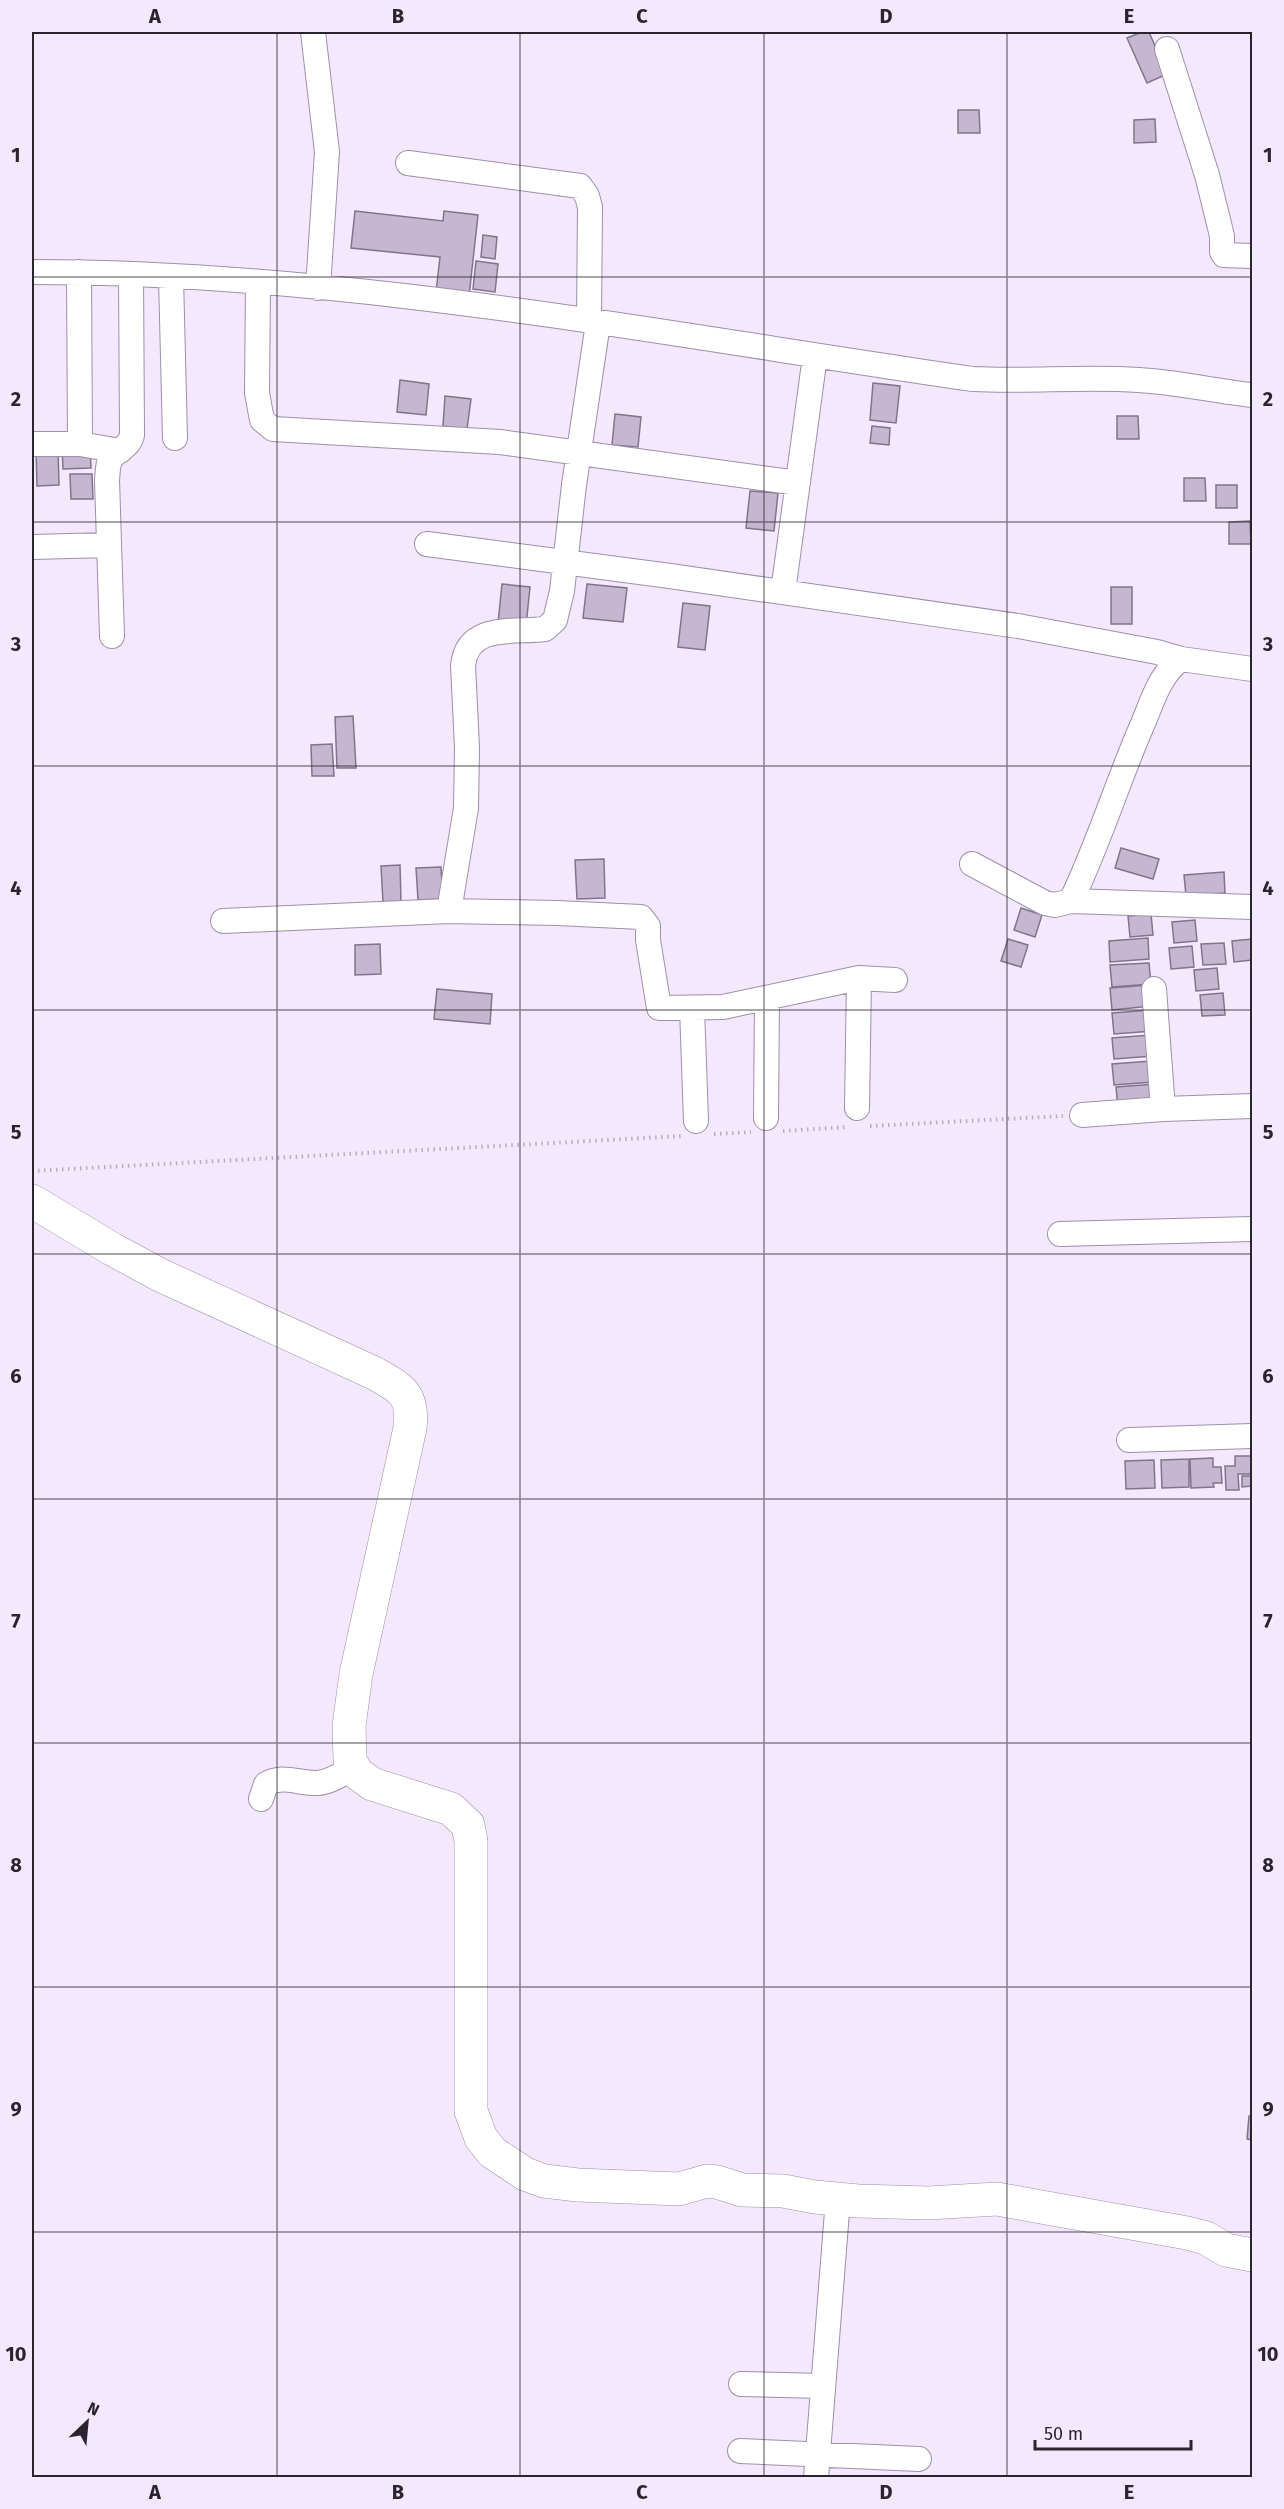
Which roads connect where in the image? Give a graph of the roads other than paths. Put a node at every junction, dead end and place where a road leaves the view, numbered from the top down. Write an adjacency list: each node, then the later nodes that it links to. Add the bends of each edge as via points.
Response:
1 (313, 32): 10 (street, via 327,152)
2 (1167, 49): 4 (street, via 1208,175 1222,252)
3 (408, 163): 11 (street, via 580,186 590,207)
4 (1252, 256)
5 (32, 272): 6 (street)
6 (79, 272): 7 (street); 16 (street)
7 (131, 274): 8 (street); 17 (street, via 132,435)
8 (171, 277): 9 (street); 14 (street)
9 (258, 283): 10 (street); 18 (street, via 257,393 262,420 273,429 488,441)
10 (318, 288): 11 (street, via 468,303)
11 (593, 322): 12 (street); 18 (street)
12 (815, 356): 13 (street, via 973,380 1140,380); 19 (street)
13 (1252, 395)
14 (175, 438)
15 (32, 444): 16 (street)
16 (80, 444): 17 (street)
17 (120, 451): 21 (street, via 113,455 108,467)
18 (579, 454): 19 (street); 23 (street)
19 (798, 483): 24 (street)
20 (427, 544): 23 (street)
21 (108, 545): 22 (street); 25 (street)
22 (32, 547)
23 (565, 562): 24 (street); 31 (street, via 552,625 545,629 487,634 469,643 465,653 466,808)
24 (783, 592): 26 (street, via 1018,626)
25 (112, 636)
26 (1181, 659): 27 (street); 29 (street, via 1171,666 1160,684)
27 (1252, 669)
28 (972, 864): 29 (street, via 1045,903)
29 (1071, 901): 30 (street)
30 (1252, 907)
31 (449, 911): 32 (street); 37 (street, via 641,917 648,926 659,1008)
32 (223, 921)
33 (859, 978): 34 (street); 36 (street); 41 (street)
34 (895, 980)
35 (1154, 989): 39 (street)
36 (767, 998): 37 (street, via 723,1007); 42 (street)
37 (692, 1008): 43 (street)
38 (1252, 1106): 39 (street)
39 (1163, 1108): 40 (street)
40 (1082, 1115)
41 (860, 1120)
42 (766, 1127)
43 (698, 1130)
44 (32, 1201): 49 (street, via 160,1275 374,1373 405,1394 411,1409 410,1428 352,1695 348,1746)
45 (1252, 1229): 46 (street)
46 (1060, 1234)
47 (1252, 1436): 48 (street)
48 (1129, 1440)
49 (353, 1768): 50 (street, via 318,1783 277,1779 266,1784); 51 (street, via 372,1784 451,1809 468,1825 471,2111 492,2152 525,2174 544,2181 679,2189 707,2181 742,2190)
50 (261, 1799)
51 (838, 2199): 52 (street, via 928,2203 998,2199 1199,2235 1226,2250); 54 (street)
52 (1252, 2255)
53 (741, 2384): 54 (street)
54 (823, 2386): 57 (street)
55 (740, 2451): 57 (street)
56 (919, 2459): 57 (street)
57 (817, 2466)

